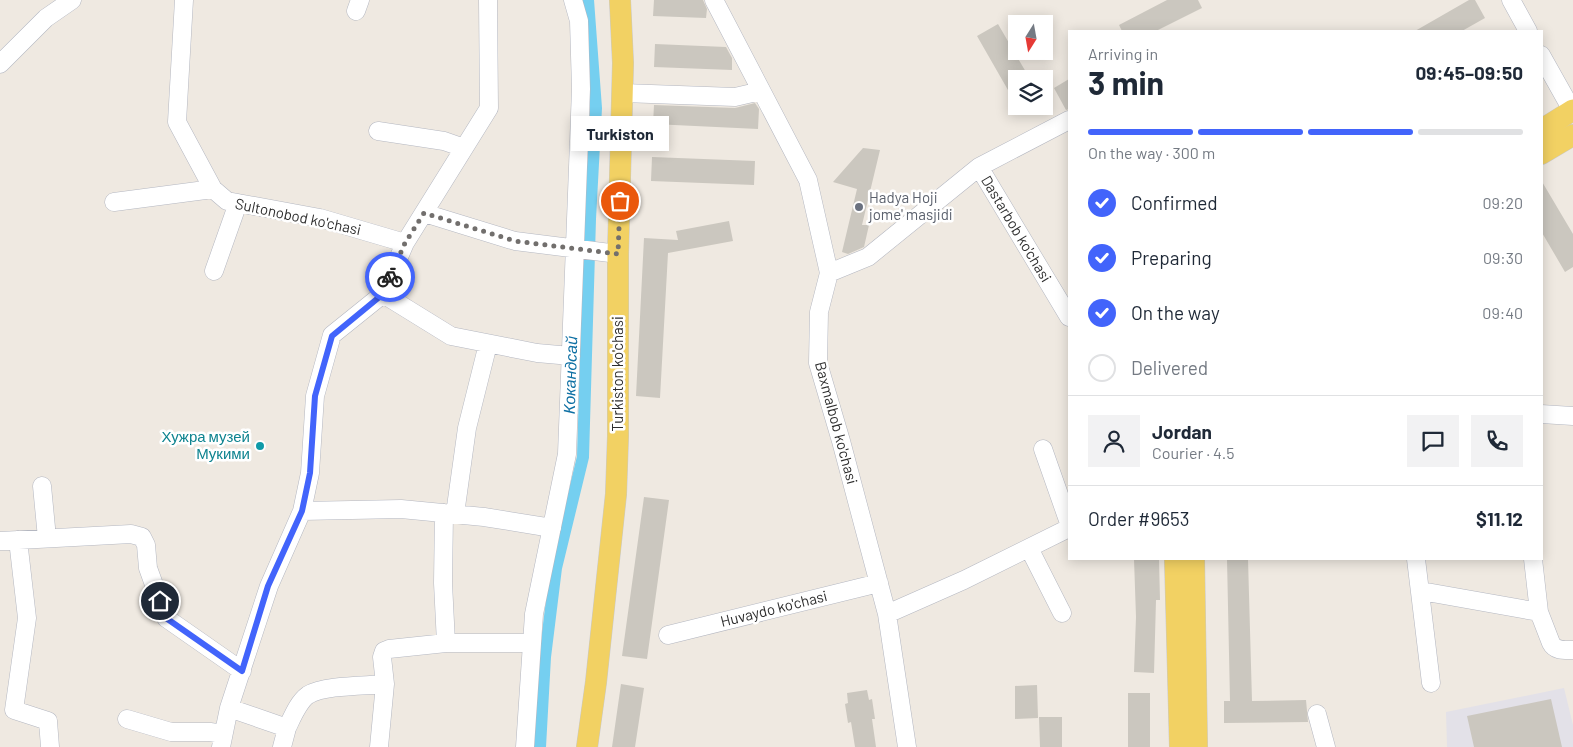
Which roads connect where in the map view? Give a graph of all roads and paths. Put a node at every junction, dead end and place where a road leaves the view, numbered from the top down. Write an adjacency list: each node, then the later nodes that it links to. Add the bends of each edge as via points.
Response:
1 (72, 0): 10 (street, via 46,18)
2 (184, 0): 21 (street, Sultonobod ko'chasi, via 177,122)
3 (488, 0): 18 (street, via 489,108)
4 (574, 0): 26 (street, via 579,21 581,89)
5 (620, 0): 12 (main road, Turkiston ko'chasi)
6 (714, 0): 11 (street, Baxmalbob ko'chasi)
7 (1511, 0): 8 (street)
8 (1527, 30)
9 (1543, 58): 13 (street)
10 (0, 64)
11 (761, 91): 12 (street, via 736,97); 29 (street, Baxmalbob ko'chasi, via 808,180)
12 (622, 93): 27 (main road, Turkiston ko'chasi)
13 (1573, 111): 15 (main road)
14 (1068, 121): 20 (street)
15 (1543, 129)
16 (378, 131): 18 (street, via 444,141)
17 (1573, 134): 19 (main road)
18 (464, 148): 24 (street)
19 (1543, 153)
20 (980, 167): 29 (street, via 868,257); 31 (street, Dastarbob ko'chasi)
21 (213, 189): 22 (street); 23 (street, Sultonobod ko'chasi, via 227,201)
22 (114, 202)
23 (238, 203): 25 (street, Sultonobod ko'chasi, via 320,218); 28 (street)
24 (424, 213): 25 (street); 26 (street, via 515,241)
25 (405, 243): 30 (street)
26 (575, 249): 27 (street); 33 (street)
27 (610, 253): 72 (main road, Turkiston ko'chasi, via 618,436 616,494)
28 (214, 271)
29 (829, 273): 51 (street, Baxmalbob ko'chasi, via 819,312 818,364)
30 (383, 294): 32 (street, via 451,336); 38 (street, via 332,336 315,396 310,473)
31 (1068, 315)
32 (488, 344): 33 (street); 39 (street)
33 (571, 356): 41 (street, via 567,454)
34 (1543, 414): 35 (street)
35 (1573, 416)
36 (1043, 449): 40 (street)
37 (42, 486): 43 (street)
38 (302, 511): 39 (street, via 401,510); 60 (street, via 268,586)
39 (449, 514): 41 (street); 57 (street, via 443,583)
40 (1068, 520)
41 (552, 528): 58 (street, via 534,614)
42 (1068, 528): 46 (street)
43 (47, 538): 44 (street); 60 (street, via 131,534 142,537 146,544 148,568 166,618)
44 (18, 540): 45 (street); 68 (street, via 27,618 14,710 48,721)
45 (0, 541)
46 (1029, 548): 54 (street); 55 (street)
47 (1175, 560): 74 (main road)
48 (1194, 560): 75 (main road)
49 (1416, 560): 52 (street)
50 (1533, 560): 53 (street)
51 (879, 583): 55 (street, Baxmalbob ko'chasi); 56 (street, Huvaydo ko'chasi)
52 (1421, 591): 53 (street); 61 (street)
53 (1539, 612): 59 (street, via 1553,648)
54 (1062, 613)
55 (887, 614): 73 (street, Baxmalbob ko'chasi)
56 (668, 635)
57 (446, 643): 58 (street); 62 (street, via 384,651)
58 (532, 643): 71 (street)
59 (1573, 650)
60 (242, 671): 63 (street)
61 (1431, 683)
62 (385, 684): 66 (street, via 324,689 307,696); 70 (street)
63 (229, 708): 66 (street); 67 (street)
64 (1317, 714): 76 (street)
65 (127, 720): 67 (street, via 171,732 210,732)
66 (286, 728): 69 (street)
67 (222, 741)
68 (50, 747)
69 (282, 747)
70 (379, 747)
71 (525, 747)
72 (587, 747)
73 (907, 747)
74 (1180, 747)
75 (1198, 747)
76 (1326, 747)

